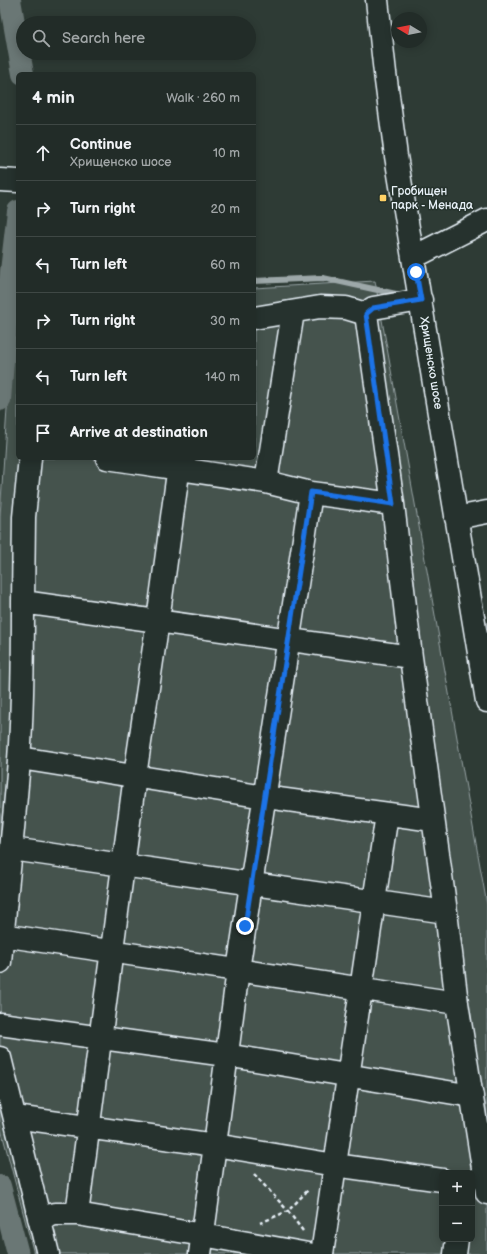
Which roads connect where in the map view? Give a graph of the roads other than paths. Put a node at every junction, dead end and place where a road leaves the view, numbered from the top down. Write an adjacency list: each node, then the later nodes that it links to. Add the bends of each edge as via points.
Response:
1 (377, 0): 3 (street, Хрищенско шосе, via 384,73)
2 (487, 220): 3 (street)
3 (414, 257): 4 (street, Хрищенско шосе)
4 (421, 300): 6 (street, via 373,308); 15 (street, Хрищенско шосе)
5 (293, 312): 6 (street, via 320,307 346,308); 7 (street); 11 (street)
6 (366, 314): 13 (street)
7 (256, 318)
8 (30, 460): 16 (street, via 24,517)
9 (136, 460): 10 (street)
10 (180, 463): 11 (street); 17 (street)
11 (266, 482): 12 (street)
12 (311, 492): 13 (street); 18 (street)
13 (393, 504): 19 (street)
14 (487, 512): 15 (street)
15 (456, 518): 20 (street, Хрищенско шосе)
16 (23, 602): 17 (street); 21 (street)
17 (158, 620): 18 (street); 22 (street)
18 (289, 640): 19 (street); 23 (street)
19 (411, 657): 25 (street)
20 (487, 700)
21 (20, 758): 22 (street); 26 (street)
22 (135, 776): 23 (street); 27 (street)
23 (265, 797): 24 (street); 28 (street)
24 (387, 814): 25 (street); 29 (street)
25 (433, 820): 30 (street)
26 (12, 848): 27 (street); 31 (street)
27 (123, 865): 28 (street); 32 (street)
28 (251, 883): 29 (street); 34 (street)
29 (375, 902): 30 (street); 35 (street)
30 (446, 912): 36 (street)
31 (2, 935): 32 (street); 33 (street)
32 (112, 952): 34 (street); 38 (street)
33 (0, 962)
34 (238, 970): 35 (street); 39 (street)
35 (362, 988): 36 (street); 41 (street)
36 (457, 1002): 42 (street)
37 (0, 1024): 38 (street)
38 (100, 1037): 39 (street); 44 (street)
39 (226, 1055): 41 (street); 45 (street)
40 (0, 1058): 43 (street)
41 (348, 1075): 42 (street); 46 (street)
42 (472, 1096): 48 (street)
43 (15, 1117): 44 (street); 50 (street)
44 (89, 1127): 45 (street); 49 (street)
45 (223, 1146): 46 (street); 52 (street)
46 (336, 1165): 47 (street); 55 (street)
47 (439, 1180)
48 (482, 1188)
49 (77, 1214): 50 (street, via 55,1214); 52 (street)
50 (39, 1218): 53 (street)
51 (457, 1242): 56 (street)
52 (201, 1244): 54 (street)
53 (48, 1254)
54 (308, 1254)
55 (322, 1254)
56 (455, 1254)

